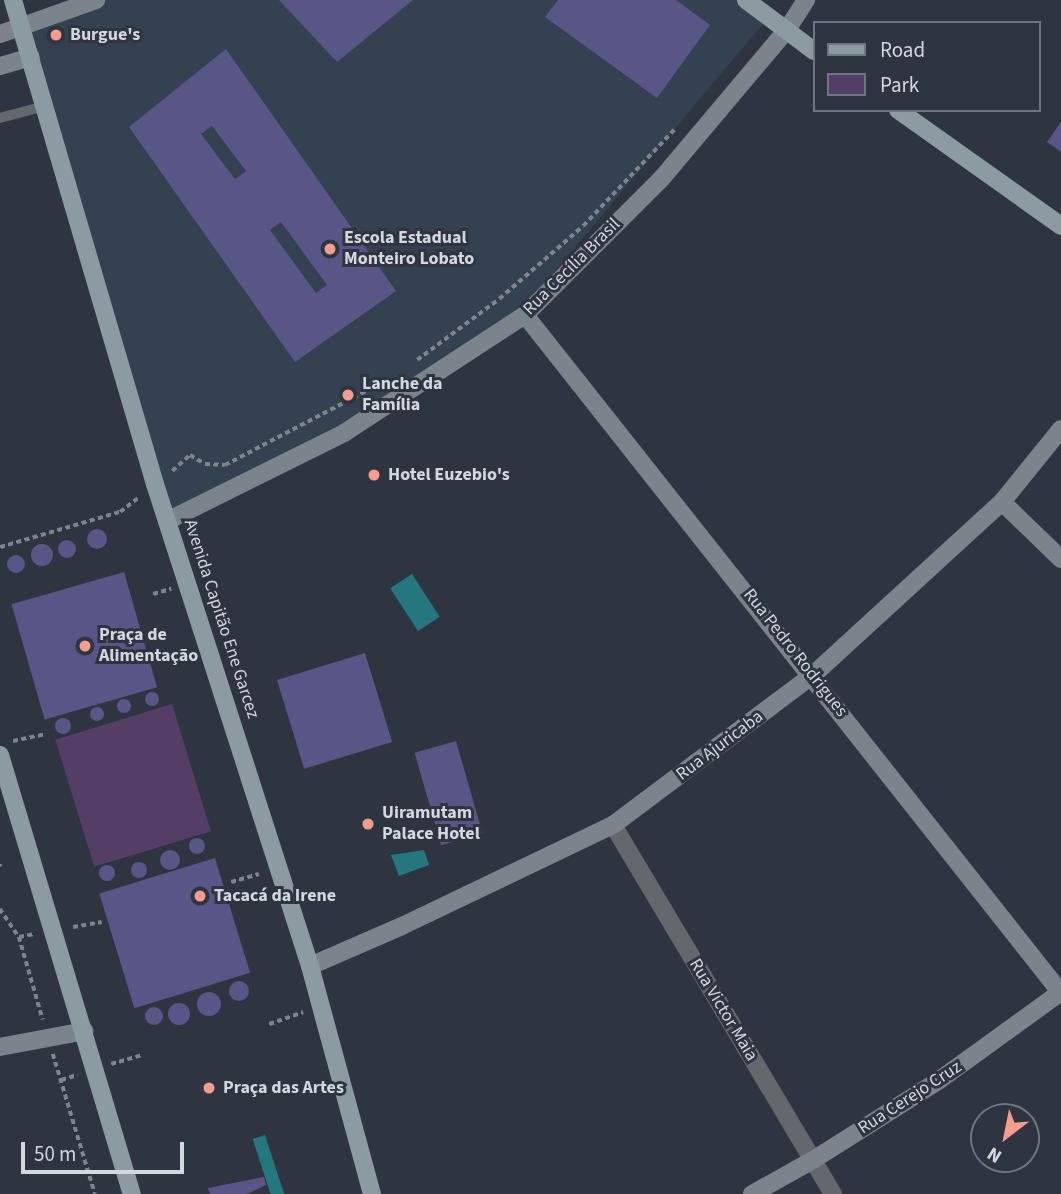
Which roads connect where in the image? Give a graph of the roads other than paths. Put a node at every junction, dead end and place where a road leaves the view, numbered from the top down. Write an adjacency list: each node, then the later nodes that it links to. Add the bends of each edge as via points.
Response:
1 (13, 0): 5 (main road, Avenida Capitão Ene Garcez)
2 (96, 0): 5 (street)
3 (747, 0): 6 (main road)
4 (806, 0): 6 (street, Rua Cecília Brasil)
5 (22, 28): 7 (street); 9 (main road, Avenida Capitão Ene Garcez)
6 (786, 31): 8 (main road); 15 (street, Rua Cecília Brasil, via 662,178)
7 (0, 34)
8 (813, 50)
9 (31, 57): 10 (street); 11 (main road, Avenida Capitão Ene Garcez)
10 (0, 66)
11 (45, 106): 13 (lane); 18 (main road, Avenida Capitão Ene Garcez)
12 (901, 112): 14 (main road)
13 (0, 118)
14 (1061, 226)
15 (525, 315): 18 (street, Rua Cecília Brasil, via 345,433); 20 (street, Rua Pedro Rodrigues)
16 (1061, 429): 17 (street, Rua Ajuricaba)
17 (1002, 502): 19 (street); 20 (street, Rua Ajuricaba)
18 (167, 521): 23 (main road, Avenida Capitão Ene Garcez)
19 (1061, 559)
20 (813, 675): 22 (street, Rua Ajuricaba); 24 (street, Rua Pedro Rodrigues)
21 (6, 748): 25 (main road)
22 (613, 825): 23 (street, Rua Ajuricaba); 27 (street, Rua Victor Maia)
23 (310, 966): 29 (main road, Avenida Capitão Ene Garcez)
24 (1061, 992): 27 (street, Rua Cerejo Cruz, via 938,1081)
25 (85, 1031): 26 (street); 28 (main road)
26 (0, 1046)
27 (813, 1160): 30 (street, Rua Cerejo Cruz); 31 (street, Rua Victor Maia)
28 (132, 1194)
29 (372, 1194)
30 (752, 1194)
31 (833, 1194)

